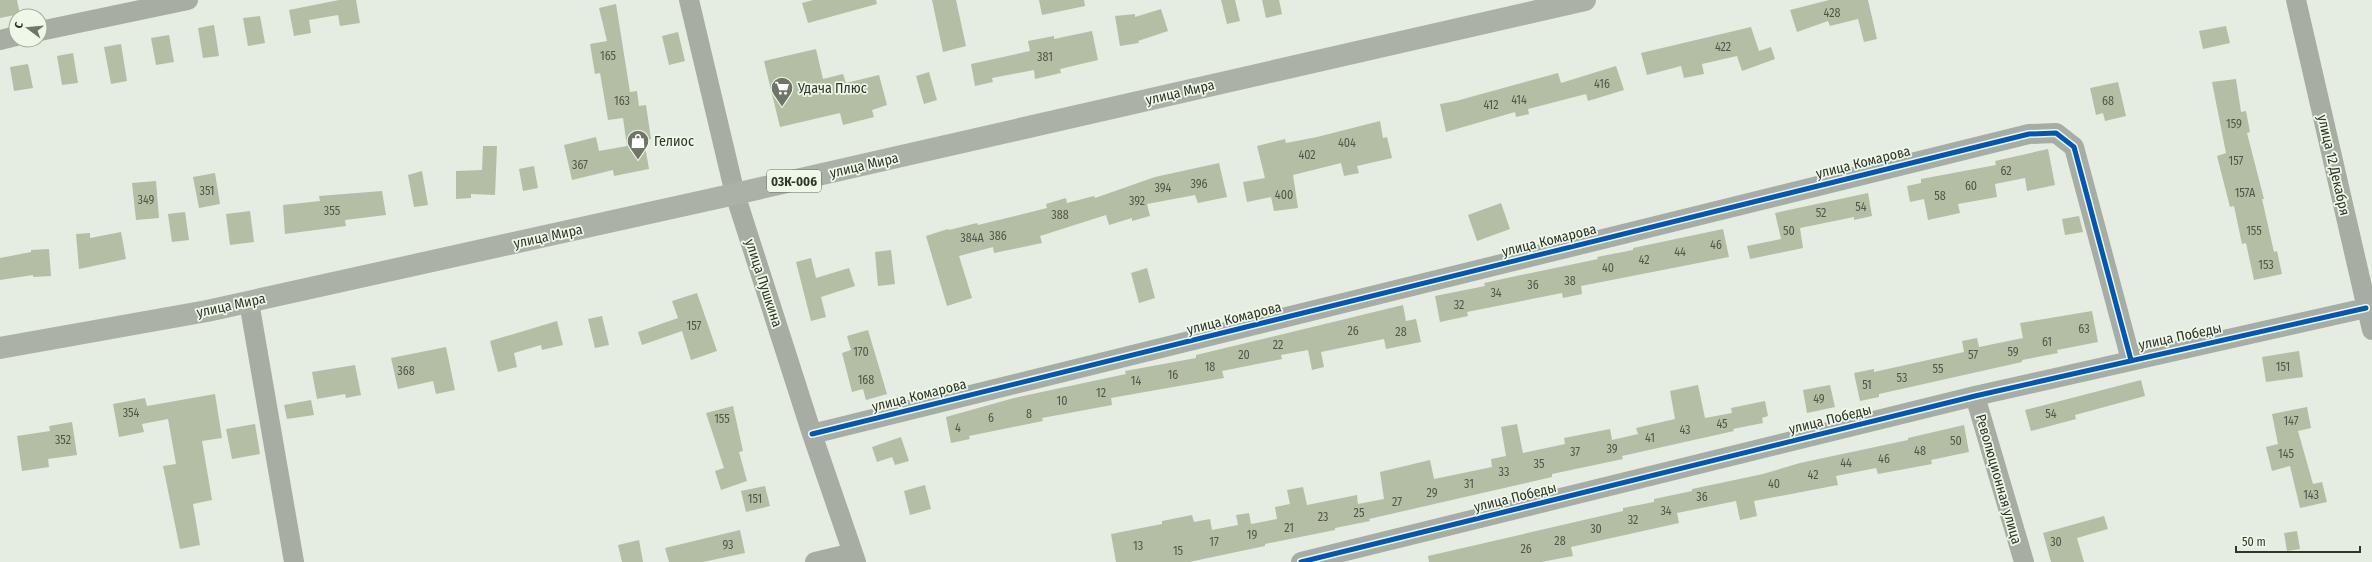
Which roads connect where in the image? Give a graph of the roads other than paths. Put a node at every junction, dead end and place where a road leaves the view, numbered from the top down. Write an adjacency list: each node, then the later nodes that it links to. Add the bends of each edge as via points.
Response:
1 (188, 0): 5 (street)
2 (689, 0): 6 (street, улица Пушкина)
3 (1585, 0): 6 (main road, улица Мира / 03К-006)
4 (2296, 0): 8 (street, улица 12 Декабря)
5 (48, 29)
6 (735, 194): 7 (main road, улица Мира / 03К-006); 13 (street, улица Пушкина)
7 (249, 302): 10 (main road, улица Мира / 03К-006); 15 (street)
8 (2366, 308): 9 (street, улица 12 Декабря); 11 (street, улица Победы)
9 (2372, 330)
10 (0, 348)
11 (2131, 360): 12 (street, улица Победы); 13 (street, улица Комарова, via 2074,147 2056,133 2029,134)
12 (1975, 396): 17 (street, улица Победы); 18 (street, Революционная улица)
13 (812, 434): 14 (street, улица Пушкина)
14 (854, 557): 16 (street)
15 (294, 562)
16 (815, 562)
17 (1301, 562)
18 (2024, 562)

